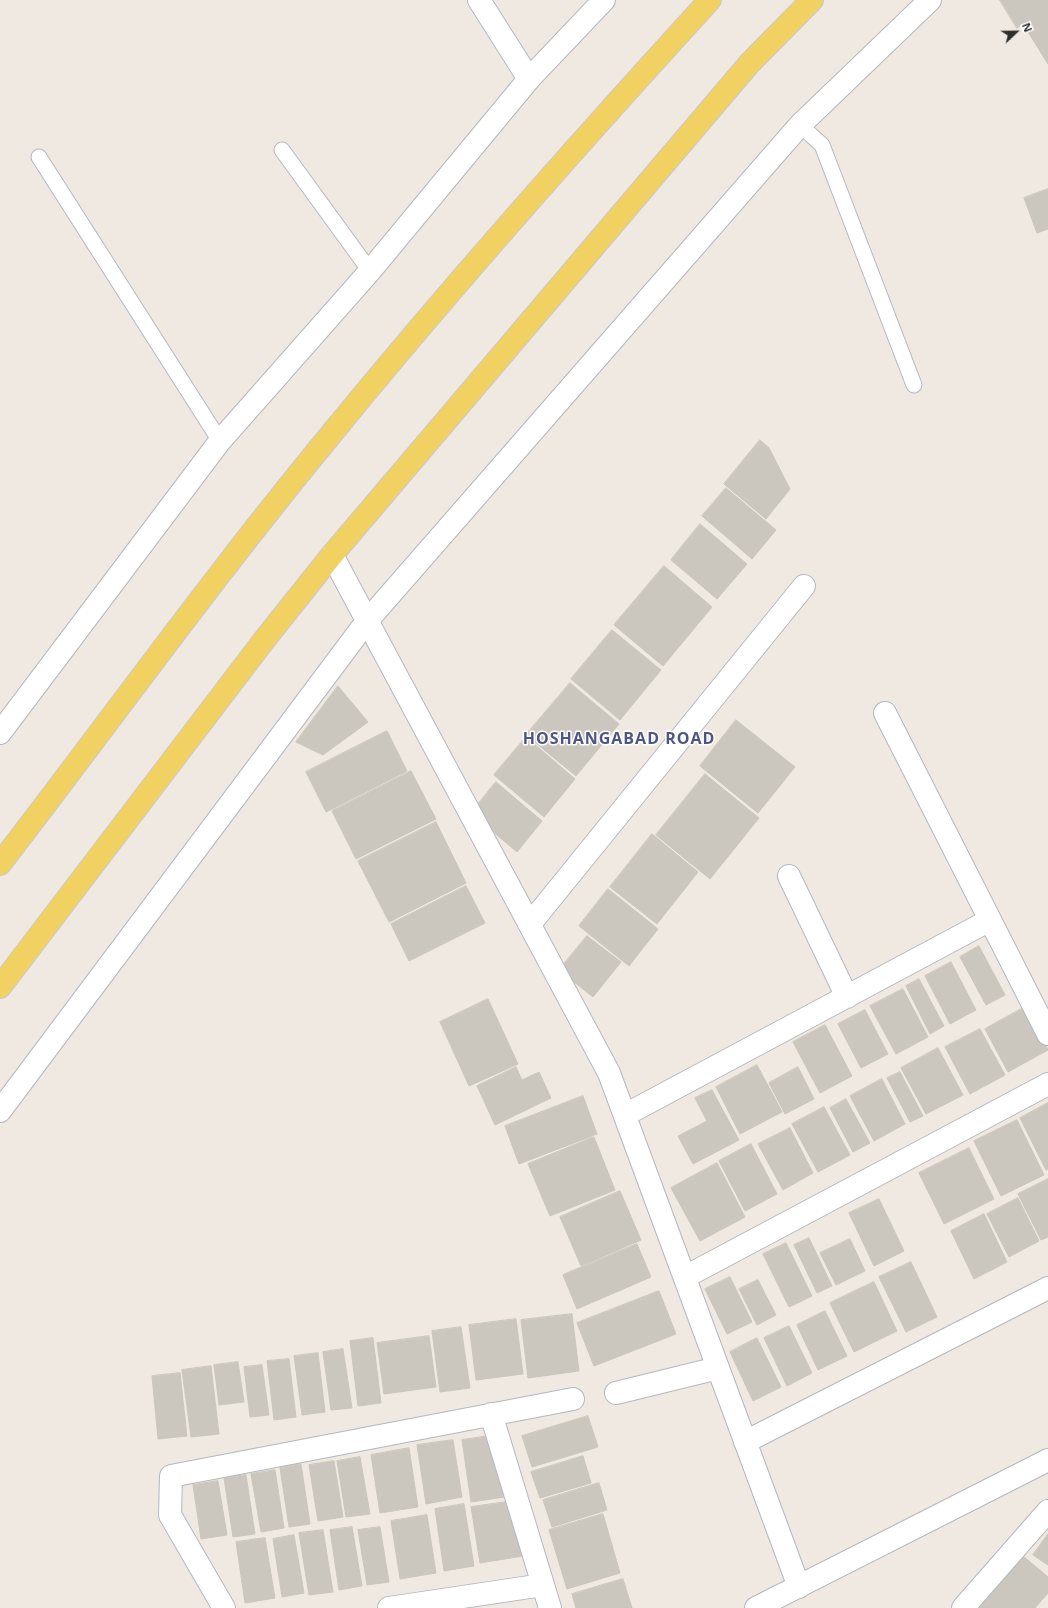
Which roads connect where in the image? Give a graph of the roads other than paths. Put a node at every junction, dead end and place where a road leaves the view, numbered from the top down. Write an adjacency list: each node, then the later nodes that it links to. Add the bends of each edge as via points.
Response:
1 (479, 0): 6 (street)
2 (604, 0): 6 (street)
3 (710, 0): 18 (main road, via 564,160 332,432 237,551)
4 (812, 0): 13 (main road, via 748,64)
5 (930, 0): 7 (street)
6 (529, 79): 10 (street)
7 (800, 125): 11 (lane, via 822,146); 15 (street)
8 (282, 150): 10 (lane)
9 (39, 157): 12 (lane)
10 (370, 271): 12 (street)
11 (914, 385)
12 (220, 441): 17 (street)
13 (332, 555): 15 (street); 22 (main road)
14 (804, 586): 21 (street)
15 (367, 621): 21 (street); 26 (street)
16 (885, 713): 20 (street)
17 (0, 733)
18 (0, 864)
19 (789, 876): 23 (street)
20 (990, 920): 23 (street); 24 (street)
21 (530, 924): 27 (street, via 609,1073)
22 (0, 987)
23 (847, 997): 27 (street)
24 (1048, 1034)
25 (1048, 1084): 28 (street)
26 (0, 1111)
27 (625, 1115): 28 (street)
28 (685, 1277): 30 (street)
29 (1048, 1288): 34 (street)
30 (718, 1368): 31 (street); 34 (street)
31 (616, 1393)
32 (573, 1399): 33 (street)
33 (491, 1414): 37 (street); 40 (street, via 171,1476 170,1515)
34 (745, 1442): 38 (street)
35 (1048, 1460): 38 (street)
36 (1048, 1511): 44 (street)
37 (543, 1585): 39 (street); 42 (street)
38 (799, 1587): 43 (street)
39 (504, 1599): 41 (street)
40 (224, 1608)
41 (389, 1608)
42 (550, 1608)
43 (756, 1608)
44 (963, 1608)

